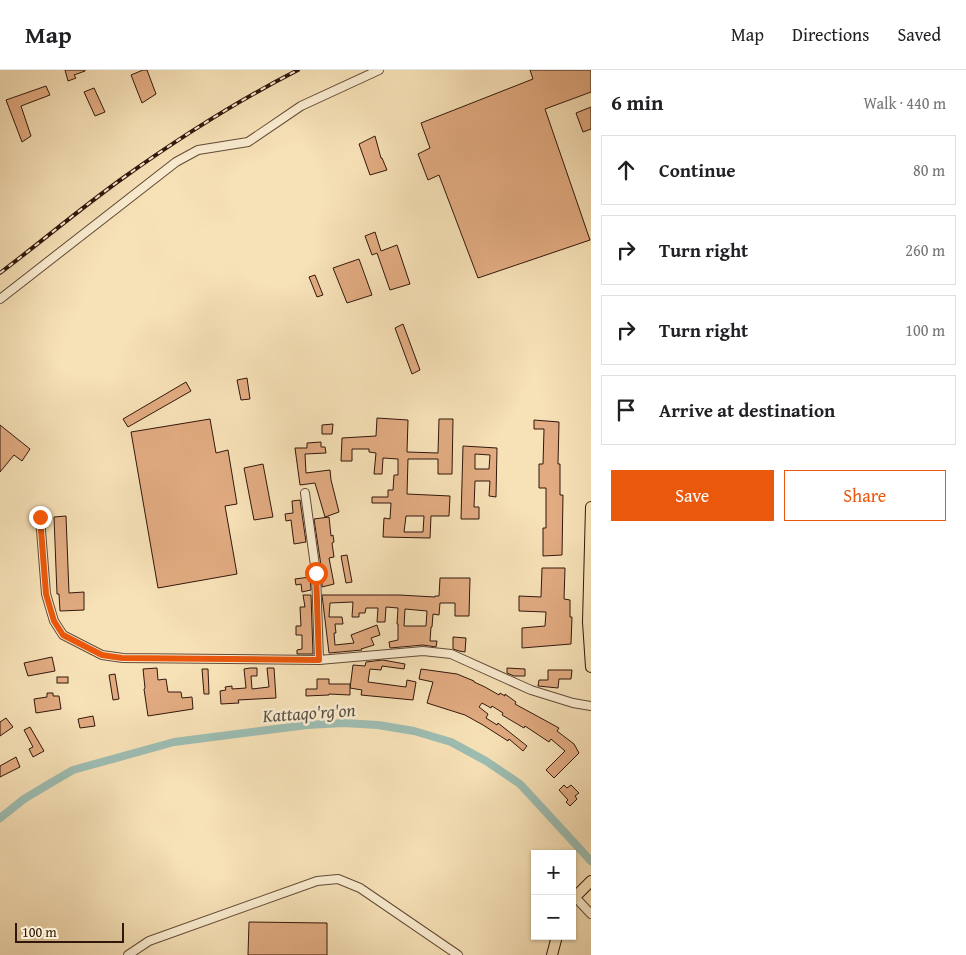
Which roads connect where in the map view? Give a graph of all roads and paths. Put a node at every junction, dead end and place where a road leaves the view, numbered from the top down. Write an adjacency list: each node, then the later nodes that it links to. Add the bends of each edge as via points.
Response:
1 (379, 70): 2 (street, via 301,106 248,142 198,150 176,162)
2 (0, 299)
3 (305, 493): 6 (street, via 316,573)
4 (591, 507): 7 (main road, via 588,622)
5 (40, 517): 6 (street, via 46,594 54,621 63,635 102,655 122,658)
6 (319, 660): 8 (street, via 423,652 451,654 531,690)
7 (591, 667)
8 (591, 706)
9 (591, 881): 10 (main road)
10 (576, 897)
11 (576, 901): 12 (street)
12 (591, 914)
13 (556, 940): 16 (main road)
14 (128, 955): 15 (street, via 149,941 317,881 338,880 360,888)
15 (458, 955)
16 (552, 955)

